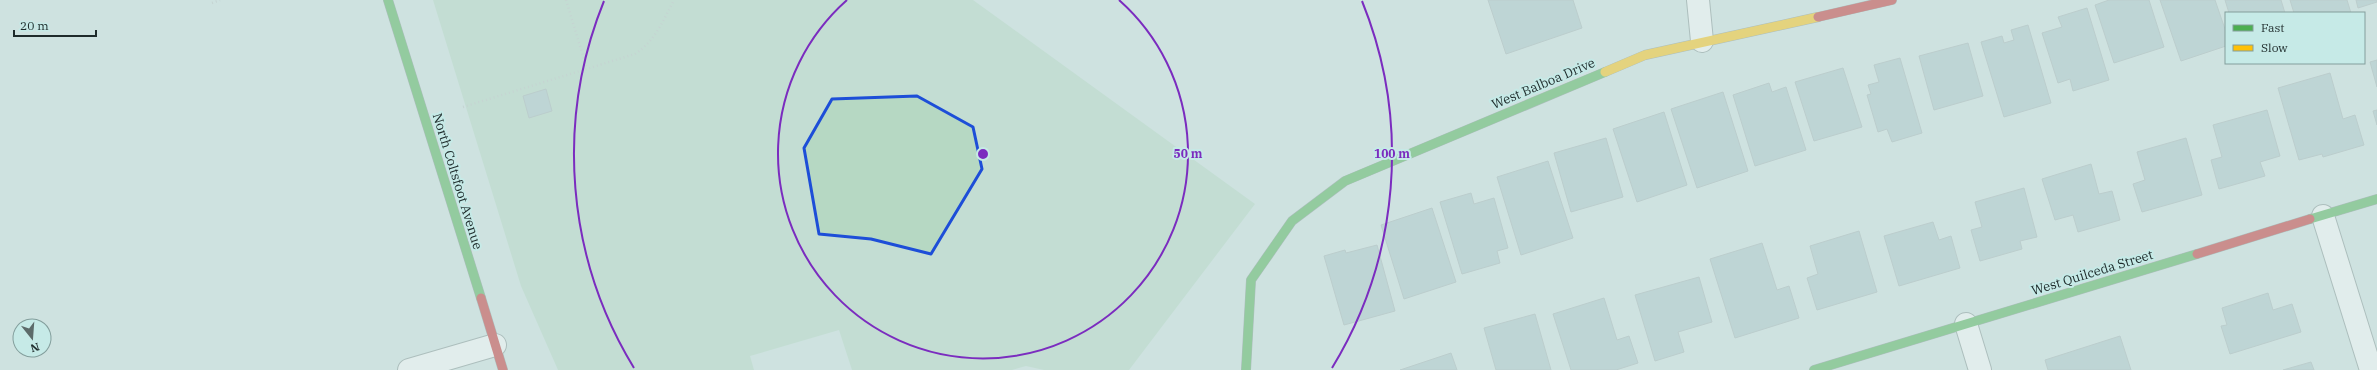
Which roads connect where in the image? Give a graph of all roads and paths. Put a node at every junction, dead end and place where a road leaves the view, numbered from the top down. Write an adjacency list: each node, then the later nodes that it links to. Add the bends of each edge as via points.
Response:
1 (220, 0): 7 (path)
2 (388, 0): 14 (street, North Coltsfoot Avenue)
3 (566, 0): 9 (path)
4 (674, 0): 9 (path, via 655,36 645,48 635,54)
5 (1698, 0): 8 (street)
6 (1892, 0): 8 (street, West Balboa Drive)
7 (212, 3)
8 (1702, 41): 15 (street, West Balboa Drive, via 1645,55 1345,181 1292,221 1251,280)
9 (588, 69): 10 (path)
10 (462, 107)
11 (2377, 199): 12 (street, West Quilceda Street)
12 (2323, 216): 13 (street, West Quilceda Street); 20 (street)
13 (1966, 324): 18 (street, West Quilceda Street); 19 (street)
14 (495, 345): 16 (street); 17 (street, North Coltsfoot Avenue)
15 (1243, 368)
16 (409, 370)
17 (503, 370)
18 (1814, 370)
19 (1980, 370)
20 (2371, 370)

